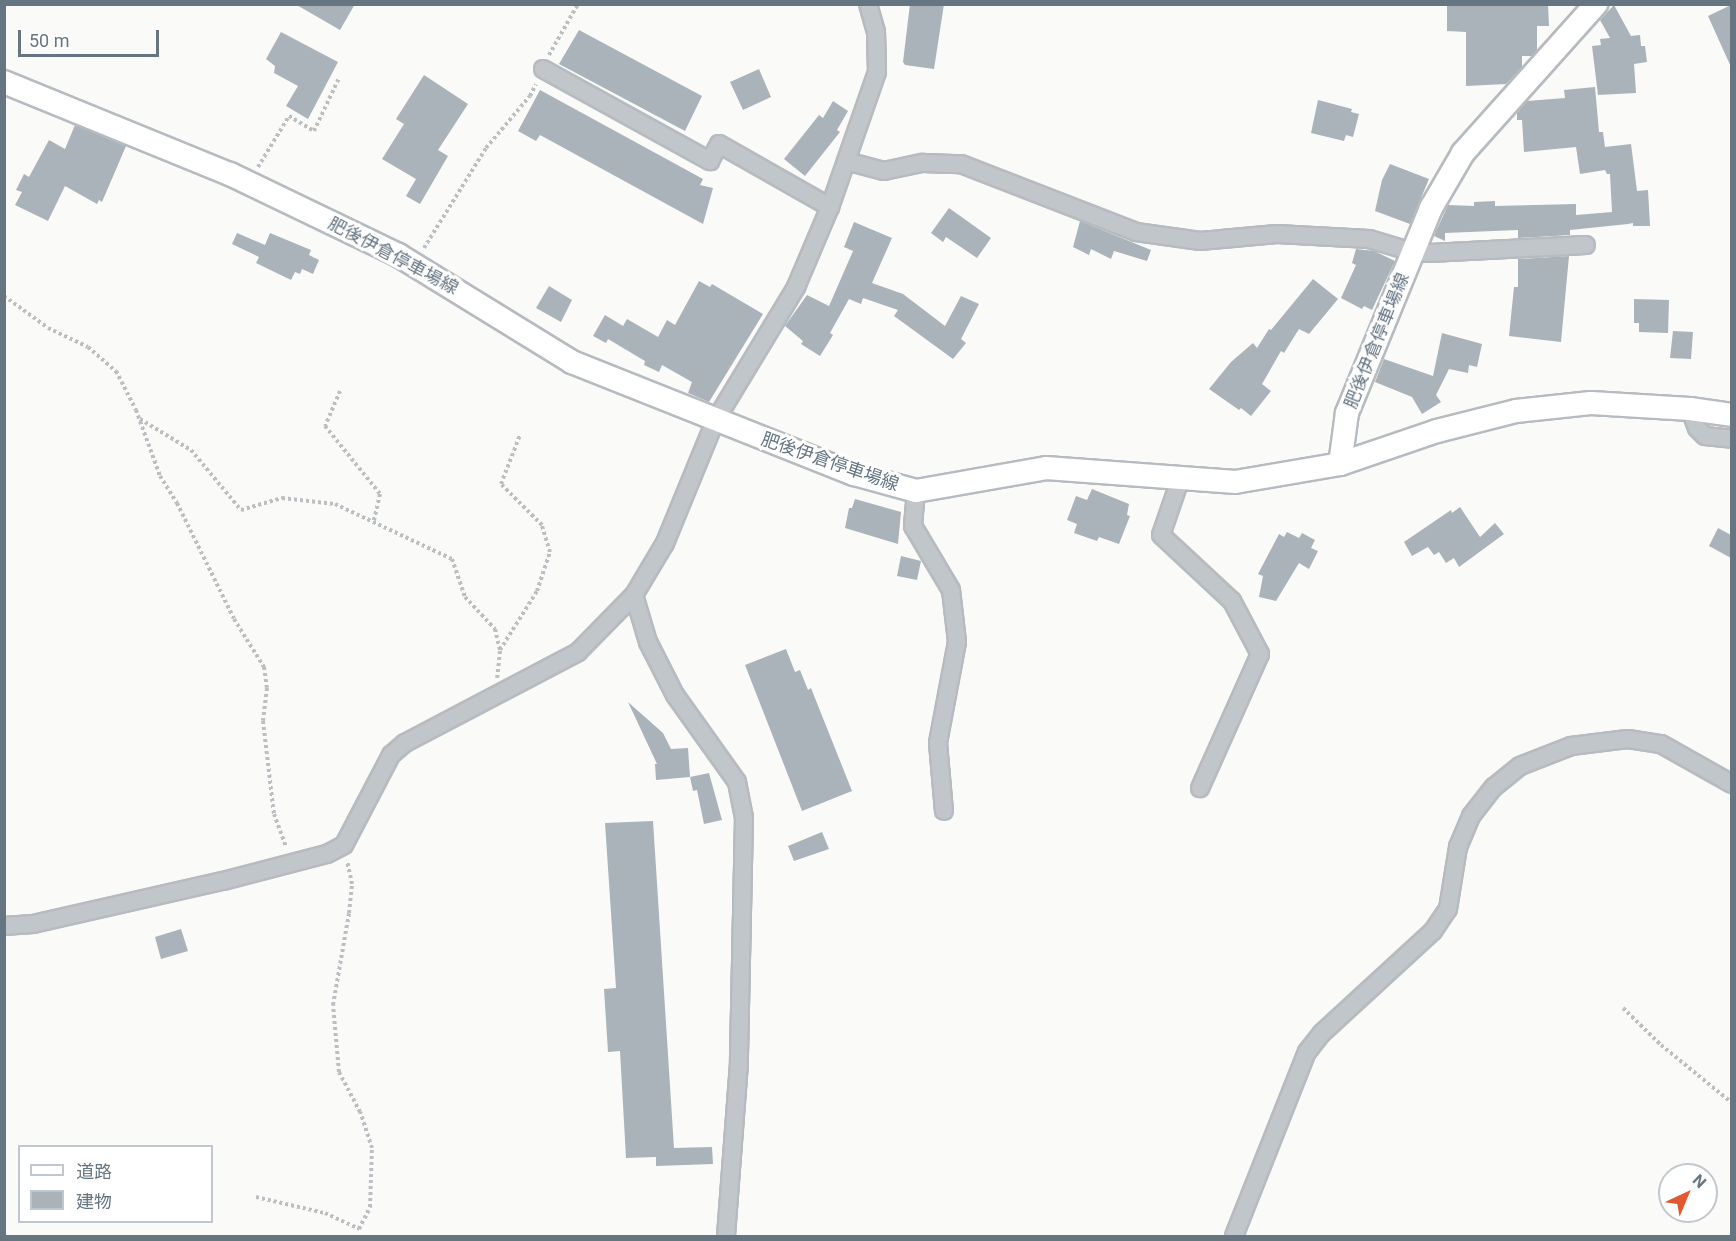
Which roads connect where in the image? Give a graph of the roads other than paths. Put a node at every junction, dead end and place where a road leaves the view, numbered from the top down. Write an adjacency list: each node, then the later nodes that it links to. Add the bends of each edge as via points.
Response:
1 (868, 4): 5 (street, via 876,32 877,72)
2 (1596, 4): 8 (main road, 肥後伊倉停車場線, via 1463,153 1431,208)
3 (543, 69): 6 (street, via 711,161 719,144)
4 (4, 82): 11 (main road, 肥後伊倉停車場線, via 248,183 414,264 572,362)
5 (846, 161): 6 (street); 8 (street, via 884,171 923,163 961,164 1136,232 1200,241 1277,234 1370,239)
6 (830, 207): 11 (street, via 795,287)
7 (1586, 245): 8 (street)
8 (1413, 252): 13 (main road, 肥後伊倉停車場線, via 1347,412)
9 (1690, 409): 10 (main road); 12 (street, via 1697,428 1705,436); 13 (main road, via 1591,403 1516,411 1437,431)
10 (1731, 415)
11 (715, 421): 15 (main road, 肥後伊倉停車場線, via 854,474); 16 (street, via 665,543)
12 (1731, 439)
13 (1340, 464): 14 (main road, 肥後伊倉停車場線, via 1235,482)
14 (1181, 477): 15 (main road, 肥後伊倉停車場線, via 1046,468); 18 (street, via 1161,535 1232,601 1260,654)
15 (916, 491): 19 (street, via 913,526 951,590 957,642 938,743)
16 (634, 595): 20 (street, via 578,652 405,743 391,755 344,845 327,854 33,924); 21 (street, via 648,642 675,694 736,782 744,817 739,1063)
17 (1731, 784): 22 (street, via 1661,744 1628,739 1572,746 1520,766 1494,787 1471,816 1458,847 1448,909 1433,931 1322,1033 1307,1052)
18 (1200, 788)
19 (944, 811)
20 (4, 927)
21 (726, 1236)
22 (1234, 1236)

